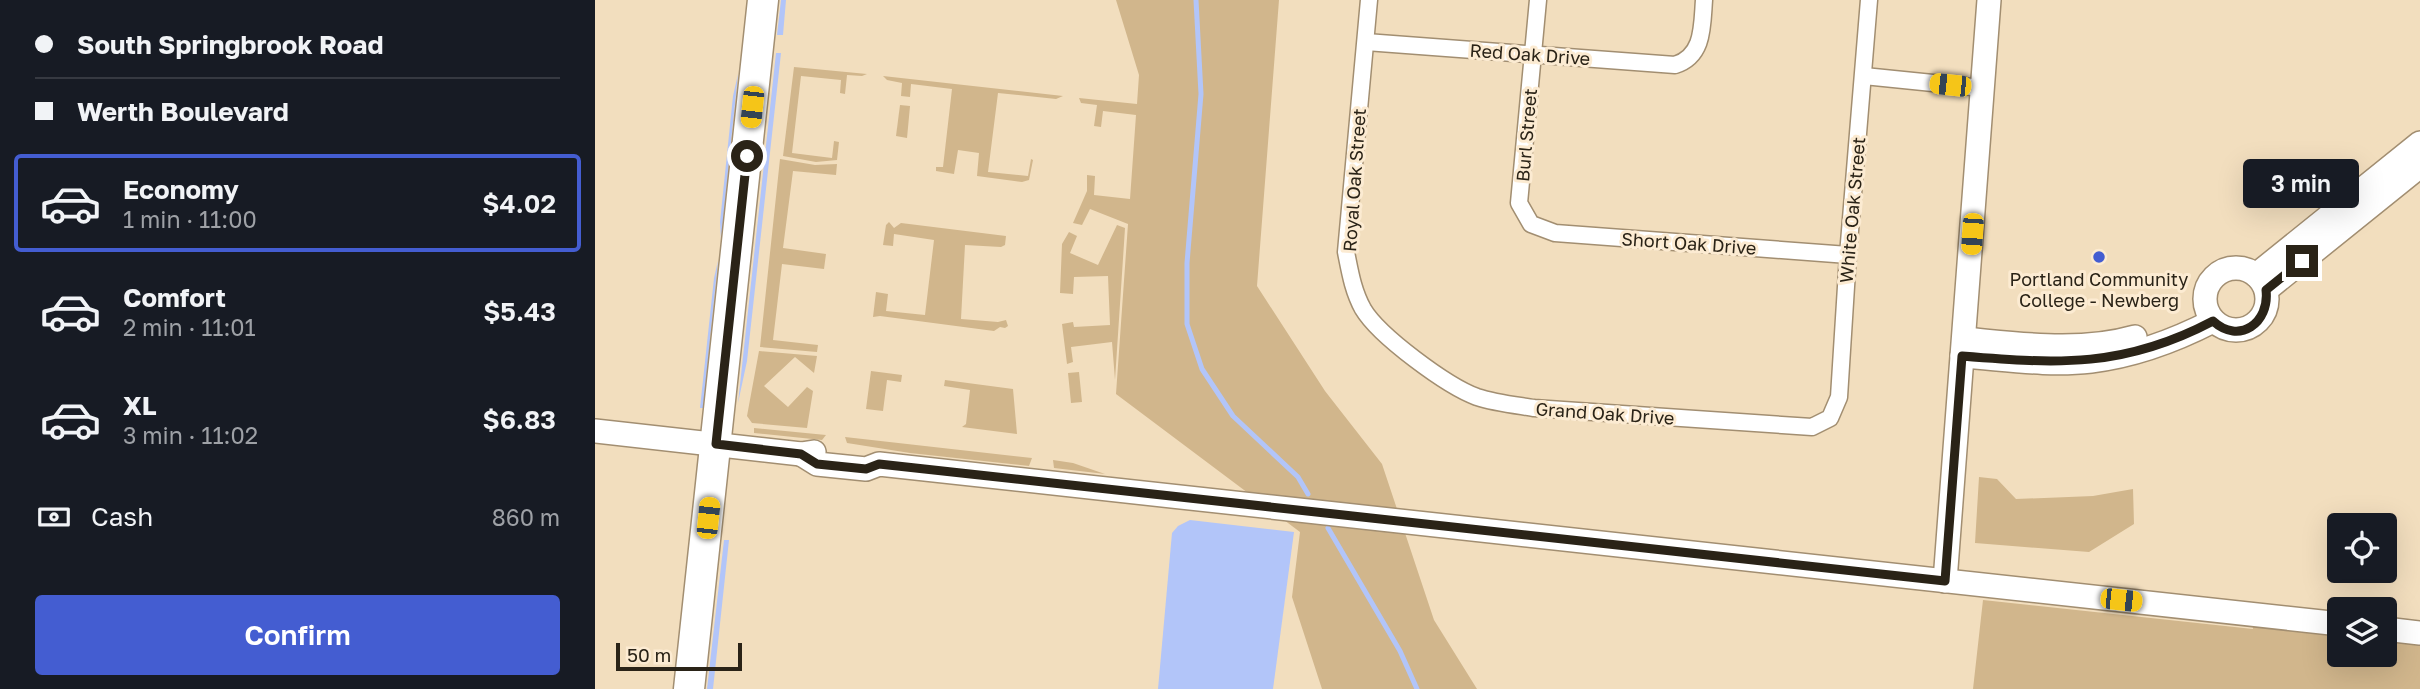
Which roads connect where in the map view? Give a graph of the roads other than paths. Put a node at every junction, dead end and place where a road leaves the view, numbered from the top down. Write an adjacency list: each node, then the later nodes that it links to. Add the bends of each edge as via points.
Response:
1 (763, 0): 21 (highway)
2 (1369, 0): 7 (street, Royal Oak Street)
3 (1538, 0): 8 (street, Burl Street)
4 (1704, 0): 8 (street, Red Oak Drive, via 1697,48 1675,65)
5 (1869, 0): 9 (street, White Oak Street)
6 (1989, 0): 10 (street)
7 (1366, 42): 8 (street, Red Oak Drive); 17 (street, Royal Oak Street, via 1346,252 1352,285 1364,311)
8 (1533, 54): 13 (street, Burl Street, via 1519,203)
9 (1864, 76): 10 (street); 14 (street, White Oak Street)
10 (1982, 88): 18 (street)
11 (2420, 143): 15 (street)
12 (2420, 166): 15 (street)
13 (1531, 224): 14 (street, Short Oak Drive, via 1555,233)
14 (1848, 255): 19 (street, White Oak Street, via 1839,397)
15 (2261, 282): 16 (street, via 2242,268 2215,276 2204,296); 16 (street, via 2265,312 2249,328 2227,330)
16 (2210, 316): 18 (street, via 2192,332 2125,355 2090,361 2054,362)
17 (1396, 344): 19 (street, Grand Oak Drive, via 1456,387 1497,403 1812,428)
18 (1963, 347): 22 (street)
19 (1830, 418)
20 (595, 431): 21 (street)
21 (716, 444): 22 (street, via 867,456 879,464); 26 (highway)
22 (1945, 581): 23 (street)
23 (2327, 623)
24 (2397, 630): 25 (street)
25 (2420, 633)
26 (689, 689)

